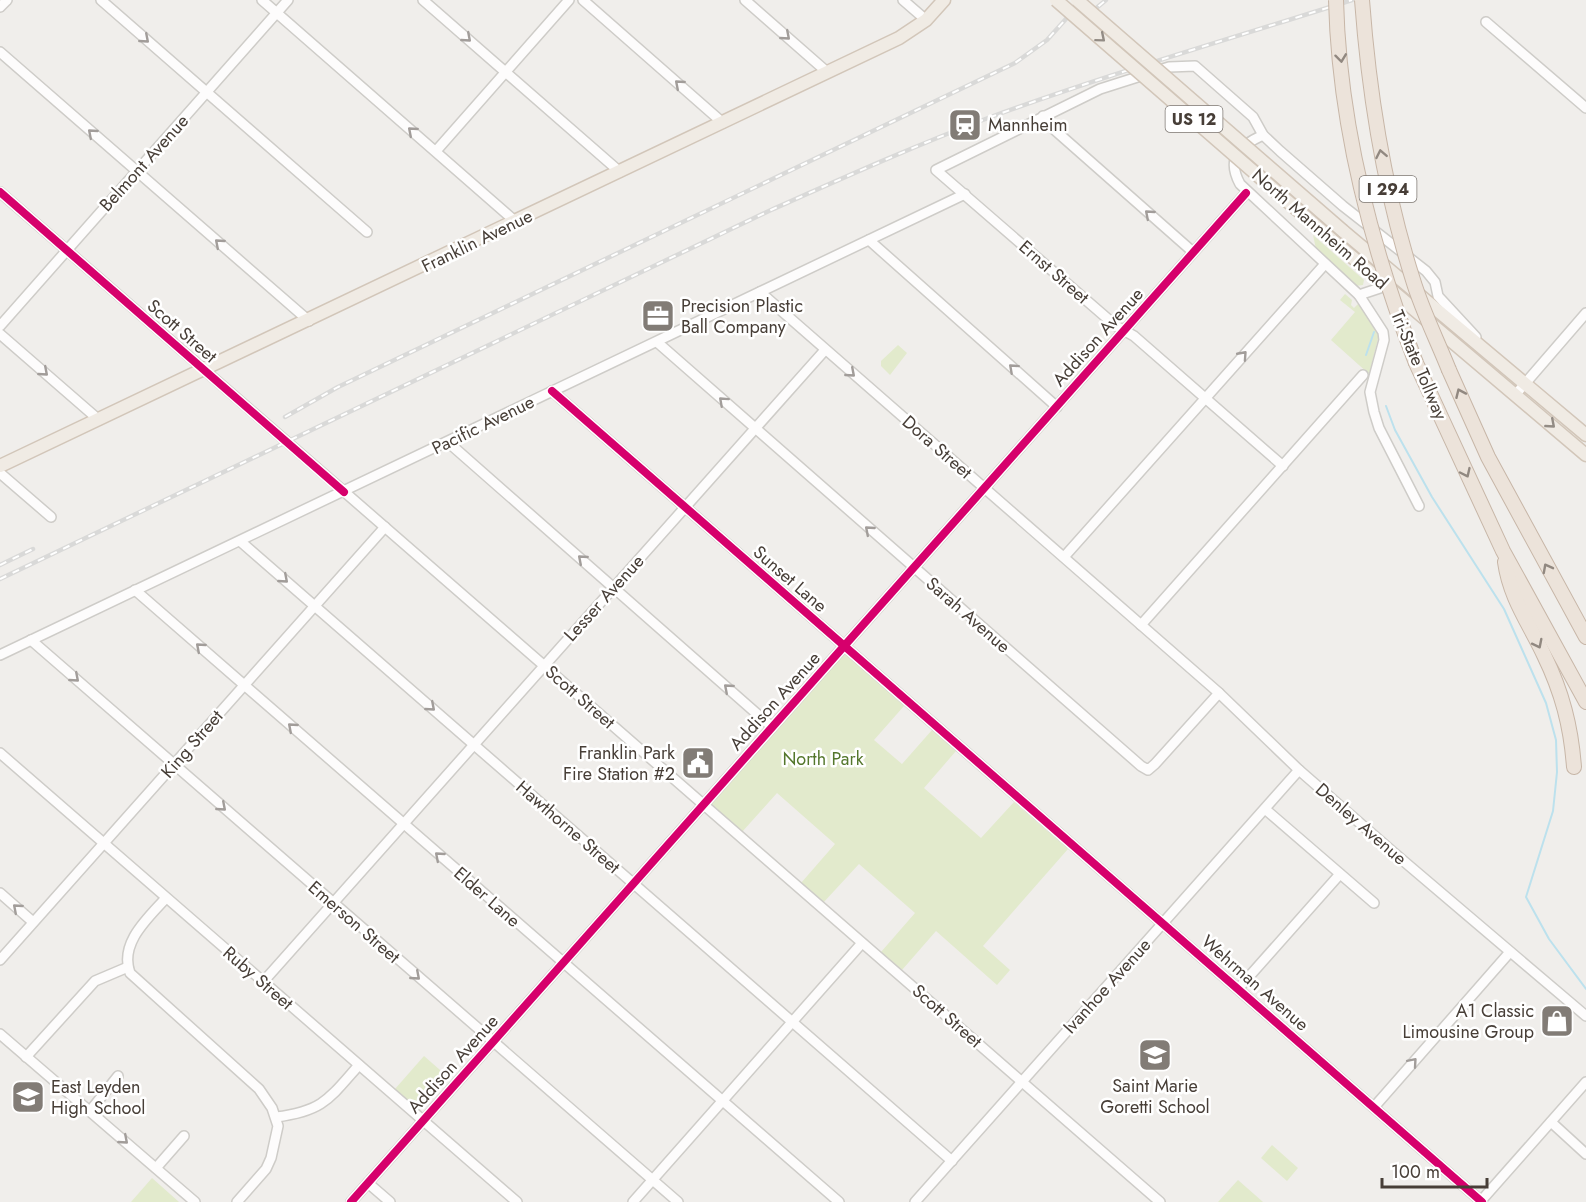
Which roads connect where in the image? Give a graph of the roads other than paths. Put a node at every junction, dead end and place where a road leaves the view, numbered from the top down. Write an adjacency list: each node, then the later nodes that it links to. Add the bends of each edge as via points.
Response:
1 (7, 0): 15 (street)
2 (101, 0): 22 (street, one-way to 22)
3 (262, 0): 16 (street)
4 (288, 0): 16 (street, Belmont Avenue)
5 (423, 0): 20 (street, one-way to 20)
6 (569, 0): 20 (street)
7 (583, 0): 25 (street, one-way to 7)
8 (745, 0): 21 (street, one-way to 21)
9 (903, 0): 17 (street)
10 (944, 0): 17 (main road, Franklin Avenue)
11 (1056, 0): 40 (main road, North Mannheim Road / US 12, one-way to 40, bridge)
12 (1077, 0): 43 (main road, North Mannheim Road / US 12, bridge)
13 (1336, 0): 74 (highway, Tri-State Tollway / I 294, one-way to 74, bridge, via 1348,119 1366,215 1383,274 1416,363)
14 (1362, 0): 79 (highway, Tri-State Tollway / I 294, one-way to 14, bridge, via 1488,457 1413,282 1376,131)
15 (0, 8)
16 (277, 13): 22 (street, Belmont Avenue); 27 (street, one-way to 16)
17 (926, 20): 21 (main road, Franklin Avenue, via 899,38)
18 (1486, 22): 23 (street)
19 (0, 52): 28 (street, one-way to 19)
20 (506, 72): 27 (street); 29 (street)
21 (827, 72): 25 (main road, Franklin Avenue)
22 (206, 92): 28 (street, Belmont Avenue); 34 (street)
23 (1586, 108)
24 (1043, 117): 26 (street, via 1129,78 1196,66 1253,117); 32 (street, Ernst Street, via 936,170); 37 (street, one-way to 24)
25 (723, 123): 29 (main road, Franklin Avenue)
26 (1263, 135): 31 (street, via 1246,143 1234,160 1234,172); 39 (street, via 1343,206)
27 (436, 151): 33 (street)
28 (136, 171): 36 (street, Belmont Avenue); 45 (street, one-way to 28)
29 (621, 172): 33 (main road, Franklin Avenue)
30 (0, 192): 36 (street, Scott Street)
31 (1246, 193): 37 (street, Addison Avenue); 38 (street)
32 (965, 194): 35 (street, Pacific Avenue); 47 (street, Ernst Street)
33 (516, 222): 45 (main road, Franklin Avenue)
34 (367, 232)
35 (869, 240): 41 (street, Pacific Avenue); 58 (street, one-way to 35)
36 (66, 250): 46 (street, Belmont Avenue); 52 (street, Scott Street)
37 (1193, 252): 47 (street, Addison Avenue)
38 (1325, 264): 42 (street); 57 (street, one-way to 38)
39 (1426, 271): 43 (street, via 1430,287); 51 (street, via 1435,282 1438,296)
40 (1386, 286): 42 (street); 56 (main road, North Mannheim Road / US 12)
41 (760, 292): 49 (street, Pacific Avenue); 50 (street, Dora Street)
42 (1359, 295): 69 (street, via 1383,332 1370,392 1374,412)
43 (1423, 298): 51 (main road, North Mannheim Road / US 12)
44 (1586, 313): 54 (street)
45 (309, 321): 52 (main road, Franklin Avenue)
46 (0, 326)
47 (1124, 330): 57 (street, Ernst Street); 58 (street, Addison Avenue)
48 (0, 334): 59 (street, one-way to 59)
49 (657, 342): 55 (street, Pacific Avenue); 60 (street, Sarah Avenue, one-way to 49)
50 (825, 350): 60 (street, Lesser Avenue); 67 (street, Dora Street, one-way to 67)
51 (1496, 358): 54 (main road, North Mannheim Road / US 12)
52 (204, 370): 59 (main road, Franklin Avenue); 68 (street, Scott Street)
53 (1363, 375): 65 (street)
54 (1526, 382): 56 (street); 61 (main road, North Mannheim Road / US 12)
55 (552, 391): 62 (street, Pacific Avenue); 70 (street, Sunset Lane)
56 (1516, 394): 63 (main road, North Mannheim Road / US 12, one-way to 63)
57 (1204, 399): 65 (street, Ernst Street); 75 (street)
58 (1057, 407): 67 (street, Addison Avenue)
59 (99, 420): 64 (main road, Franklin Avenue)
60 (754, 430): 70 (street, Lesser Avenue); 76 (street, Sarah Avenue, one-way to 60)
61 (1586, 435)
62 (449, 442): 68 (street, Pacific Avenue); 77 (street, one-way to 62)
63 (1586, 455)
64 (0, 466)
65 (1283, 466): 82 (street)
66 (0, 473): 71 (street)
67 (984, 489): 75 (street, Dora Street); 76 (street, Addison Avenue)
68 (344, 492): 72 (street, Scott Street); 73 (street, Pacific Avenue)
69 (1419, 506)
70 (685, 507): 77 (street, Lesser Avenue); 85 (street, Sunset Lane)
71 (51, 517)
72 (385, 527): 80 (street, King Street); 87 (street, Scott Street)
73 (240, 541): 78 (street, Pacific Avenue); 80 (street, Hawthorne Street, one-way to 80)
74 (1503, 551): 90 (highway, Tri-State Tollway / I 294); 95 (highway, one-way to 95, via 1508,586 1567,710)
75 (1064, 557): 82 (street, Dora Street)
76 (913, 568): 85 (street, Addison Avenue); 89 (street, Sarah Avenue, via 1148,770)
77 (613, 587): 87 (street, Lesser Avenue); 91 (street, one-way to 77)
78 (135, 590): 84 (street, Pacific Avenue); 88 (street, Elder Lane, one-way to 78)
79 (1565, 602): 81 (highway); 83 (highway, Tri-State Tollway / I 294)
80 (315, 606): 88 (street, King Street); 92 (street, Hawthorne Street, one-way to 92)
81 (1586, 622)
82 (1141, 625): 89 (street, Denley Avenue)
83 (1586, 637)
84 (31, 640): 86 (street, Pacific Avenue); 94 (street, Emerson Street, one-way to 94)
85 (844, 646): 91 (street, Addison Avenue); 97 (street, Sunset Lane)
86 (0, 655)
87 (544, 666): 92 (street, Lesser Avenue); 98 (street, Scott Street)
88 (244, 685): 94 (street, King Street); 100 (street, Elder Lane, one-way to 88)
89 (1219, 693): 96 (street, Denley Avenue)
90 (1586, 702)
91 (772, 727): 98 (street, Addison Avenue)
92 (474, 745): 100 (street, Lesser Avenue); 103 (street, Hawthorne Street)
93 (0, 753): 101 (street, Ruby Street)
94 (174, 765): 101 (street, King Street); 107 (street, Emerson Street, one-way to 107)
95 (1574, 767)
96 (1299, 770): 99 (street, Ivanhoe Avenue); 111 (street, Denley Avenue)
97 (1006, 790): 109 (street, Wehrman Avenue)
98 (703, 804): 103 (street, Addison Avenue); 110 (street, Scott Street)
99 (1265, 809): 102 (street); 109 (street, Ivanhoe Avenue)
100 (404, 825): 107 (street, Lesser Avenue); 113 (street, Elder Lane, one-way to 100)
101 (104, 843): 105 (street, Ruby Street); 108 (street, King Street)
102 (1340, 874): 106 (street); 116 (street)
103 (633, 884): 113 (street, Addison Avenue); 118 (street, Hawthorne Street)
104 (0, 893): 108 (street, one-way to 104)
105 (166, 898): 114 (street, via 134,937); 115 (street, Ruby Street)
106 (1374, 903)
107 (333, 904): 115 (street, Lesser Avenue); 120 (street, Emerson Street, one-way to 120)
108 (33, 922): 112 (street, King Street)
109 (1163, 924): 116 (street, Wehrman Avenue); 124 (street, Ivanhoe Avenue)
110 (862, 943): 118 (street); 124 (street, Scott Street)
111 (1509, 952): 117 (street, Denley Avenue); 127 (street, one-way to 111)
112 (0, 960)
113 (563, 963): 120 (street, Addison Avenue); 126 (street, Elder Lane)
114 (128, 967): 121 (street, via 95,981); 129 (street, via 135,979 259,1089)
115 (263, 982): 122 (street, Ruby Street)
116 (1238, 989): 127 (street, Wehrman Avenue)
117 (1586, 1016)
118 (792, 1022): 126 (street); 134 (street, Hawthorne Street)
119 (0, 1034): 121 (street)
120 (492, 1042): 130 (street, Addison Avenue); 136 (street, Emerson Street)
121 (26, 1057): 128 (street)
122 (359, 1065): 129 (street, via 322,1105); 130 (street, Ruby Street)
123 (118, 1076): 128 (street)
124 (1022, 1082): 134 (street, Ivanhoe Avenue); 147 (street, Scott Street)
125 (1586, 1082): 131 (street)
126 (723, 1101): 136 (street); 145 (street, Elder Lane)
127 (1375, 1106): 148 (street, Wehrman Avenue)
128 (90, 1111): 135 (street, one-way to 135)
129 (276, 1118): 139 (street, via 278,1134 266,1169)
130 (423, 1121): 137 (street, Addison Avenue); 142 (street, Ruby Street)
131 (1551, 1122): 133 (street); 148 (street)
132 (184, 1136): 135 (street)
133 (1586, 1154)
134 (952, 1161): 146 (street, Ivanhoe Avenue)
135 (156, 1168): 138 (street)
136 (652, 1180): 143 (street); 144 (street, Emerson Street)
137 (368, 1183): 140 (street, Addison Avenue); 141 (street)
138 (195, 1202)
139 (237, 1202)
140 (351, 1202)
141 (390, 1202)
142 (517, 1202)
143 (633, 1202)
144 (678, 1202)
145 (839, 1202)
146 (915, 1202)
147 (1160, 1202)
148 (1481, 1202)

